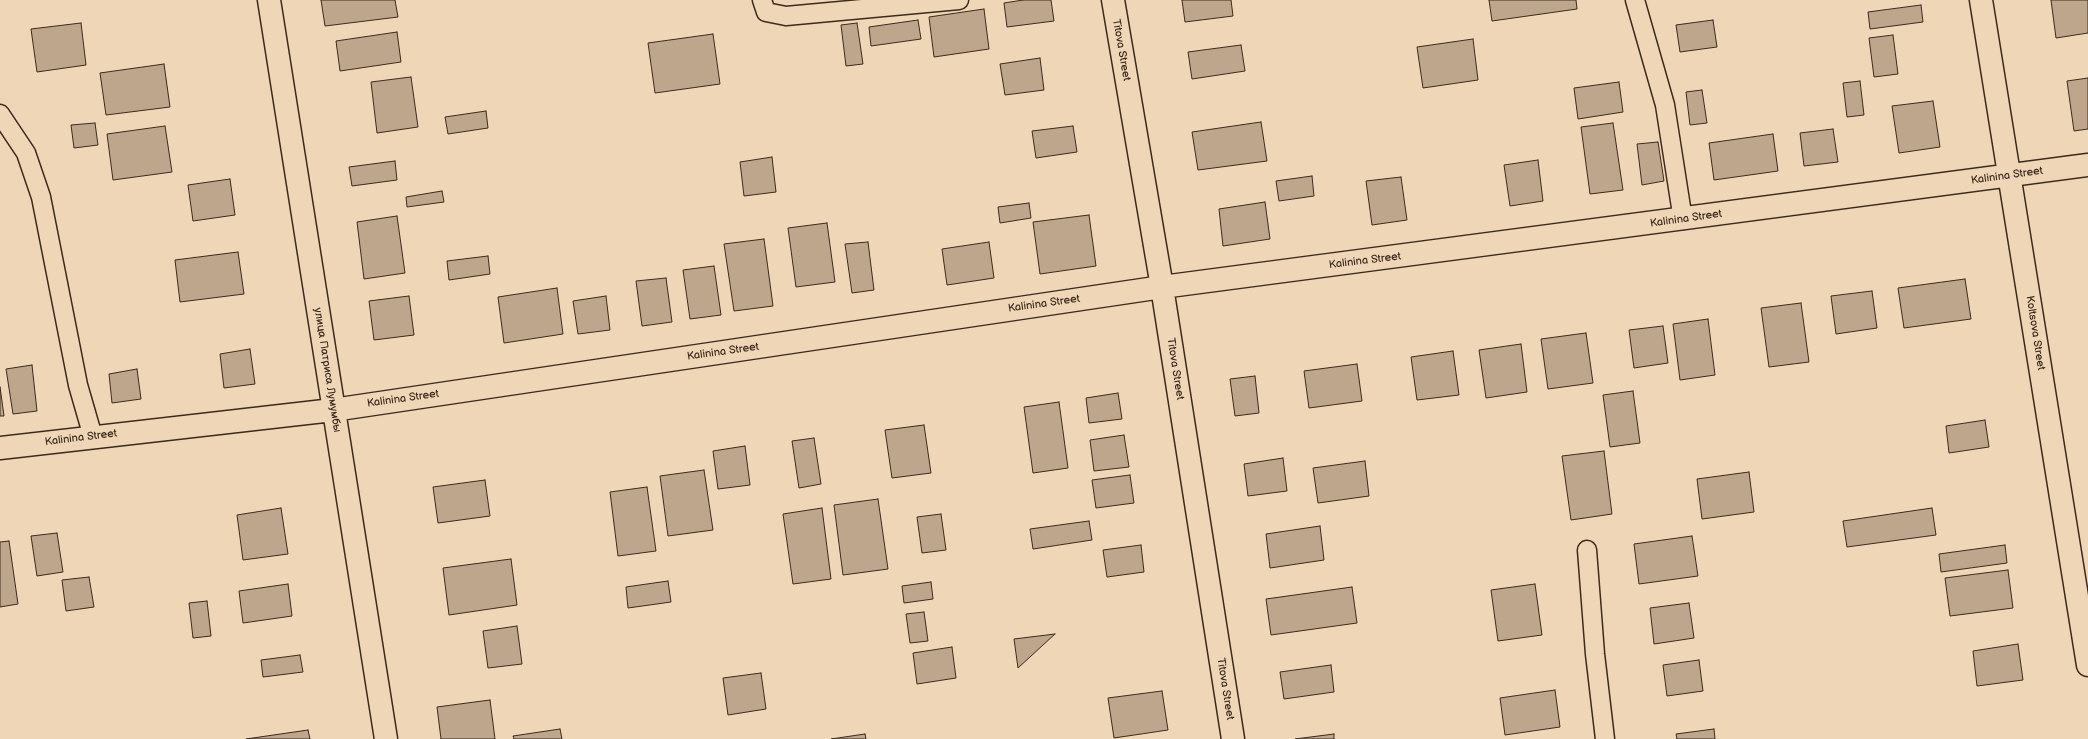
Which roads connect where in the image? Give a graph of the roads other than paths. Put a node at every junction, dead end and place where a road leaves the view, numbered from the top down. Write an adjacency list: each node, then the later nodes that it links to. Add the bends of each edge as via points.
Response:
1 (269, 0): 12 (street, улица Патриса Лумумбы)
2 (762, 0): 3 (lane, via 766,12 786,16)
3 (959, 0)
4 (1113, 0): 11 (street, Titova Street)
5 (1635, 0): 10 (lane, via 1665,105)
6 (1981, 0): 9 (street, Koltsova Street)
7 (0, 114): 13 (lane, via 26,154 41,197 78,384)
8 (2088, 165): 9 (street, Kalinina Street)
9 (2010, 176): 10 (street, Kalinina Street); 16 (street, Koltsova Street)
10 (1683, 220): 11 (street, Kalinina Street)
11 (1162, 287): 12 (street, Kalinina Street); 18 (street, Titova Street)
12 (333, 410): 13 (street, Kalinina Street); 17 (street, улица Патриса Лумумбы)
13 (93, 437): 14 (street, Kalinina Street)
14 (0, 448)
15 (1587, 550): 19 (lane)
16 (2088, 666)
17 (386, 739)
18 (1233, 739)
19 (1605, 739)

